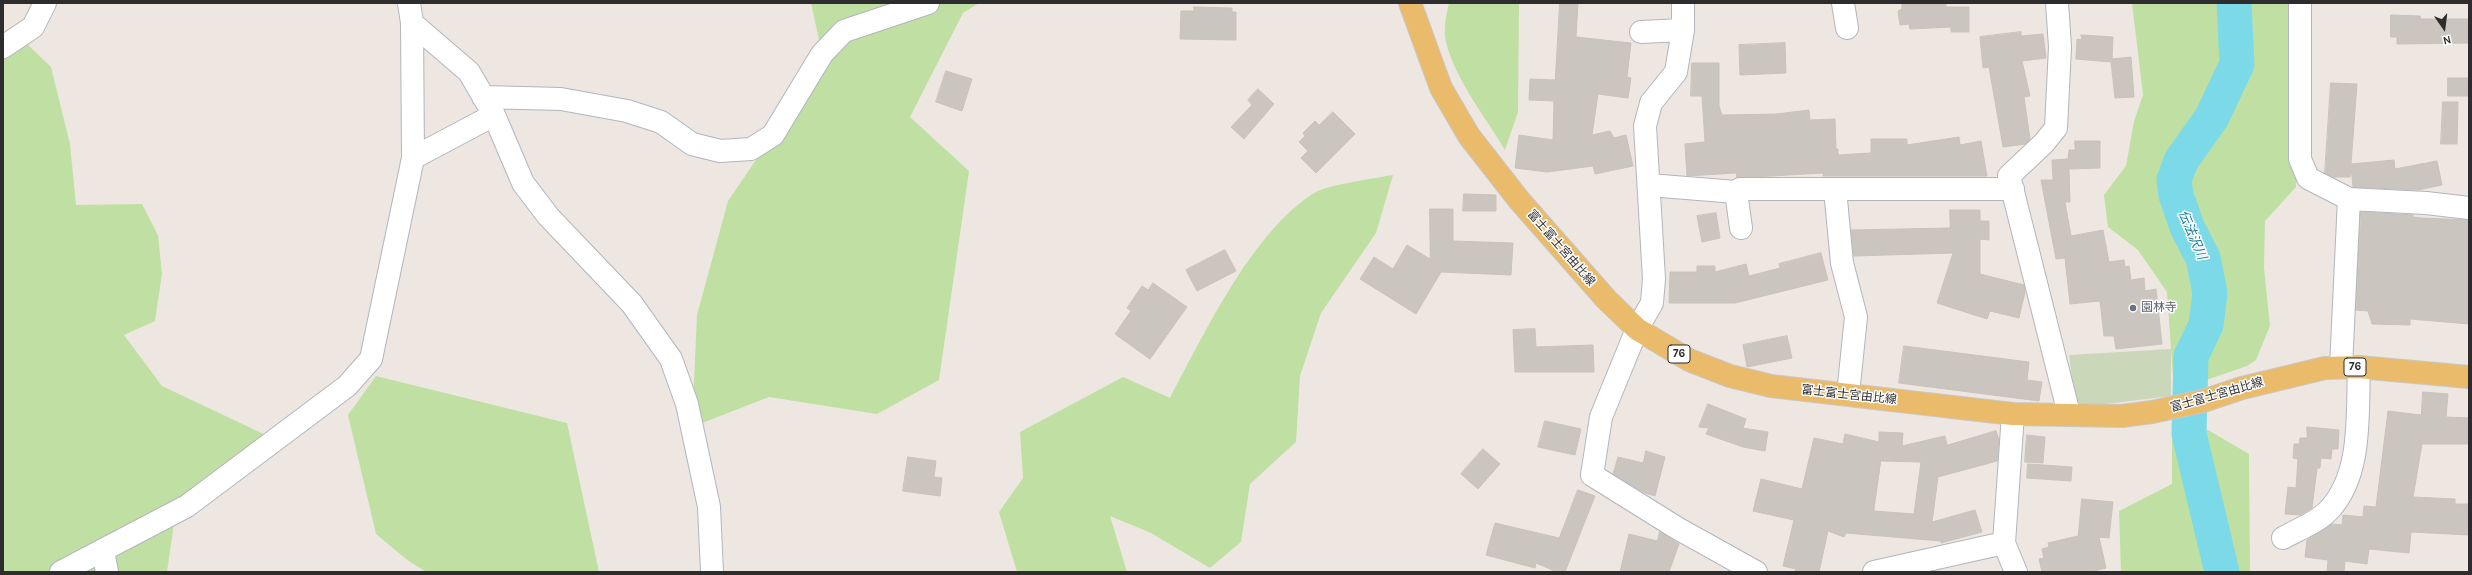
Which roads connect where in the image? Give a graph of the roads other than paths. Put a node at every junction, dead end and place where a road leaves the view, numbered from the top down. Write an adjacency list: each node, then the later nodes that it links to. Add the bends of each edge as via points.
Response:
1 (45, 3): 12 (street, via 33,28)
2 (928, 3): 13 (street, via 844,30 822,54 773,135 751,149 720,151 692,144 660,122 628,112 561,99)
3 (1410, 3): 22 (main road, 富士富士宮由比線 / 76, via 1441,88 1469,136 1571,260)
4 (1683, 3): 10 (street)
5 (1844, 3): 9 (street)
6 (2057, 3): 17 (street, via 2060,47 2056,128 2009,176)
7 (2300, 3): 19 (street, via 2300,159 2308,178)
8 (410, 13): 13 (street, via 469,72); 14 (street)
9 (1847, 28)
10 (1683, 30): 11 (street); 15 (street, via 1676,72 1651,103 1645,126)
11 (1641, 32)
12 (3, 47)
13 (488, 106): 14 (street); 33 (street, via 523,183 548,216 632,304 671,359 687,404 709,507)
14 (412, 158): 30 (street, via 371,359 347,386 187,506)
15 (1649, 185): 18 (street); 22 (street, via 1654,279 1652,302)
16 (1835, 189): 17 (street); 18 (street, via 1740,189); 25 (street, via 1842,263 1856,317)
17 (2013, 189): 27 (street)
18 (1736, 192): 21 (street)
19 (2349, 200): 20 (street, via 2426,203); 23 (street)
20 (2469, 208)
21 (1741, 228)
22 (1637, 329): 25 (main road, 富士富士宮由比線 / 76, via 1688,360 1730,376 1771,386); 34 (street, via 1601,417 1592,475 1677,528)
23 (2350, 367): 24 (main road, 富士富士宮由比線 / 76); 27 (main road, 富士富士宮由比線 / 76, via 2293,374 2203,401 2152,412 2122,416); 28 (street, via 2355,450 2344,491 2328,511)
24 (2469, 378)
25 (1848, 394): 26 (main road, 富士富士宮由比線 / 76)
26 (2013, 414): 27 (main road, 富士富士宮由比線 / 76); 29 (street)
27 (2070, 414)
28 (2283, 538)
29 (2004, 542): 35 (street); 36 (street)
30 (103, 551): 31 (street); 32 (street)
31 (61, 572)
32 (106, 572)
33 (712, 572)
34 (1756, 572)
35 (1874, 572)
36 (2016, 572)

